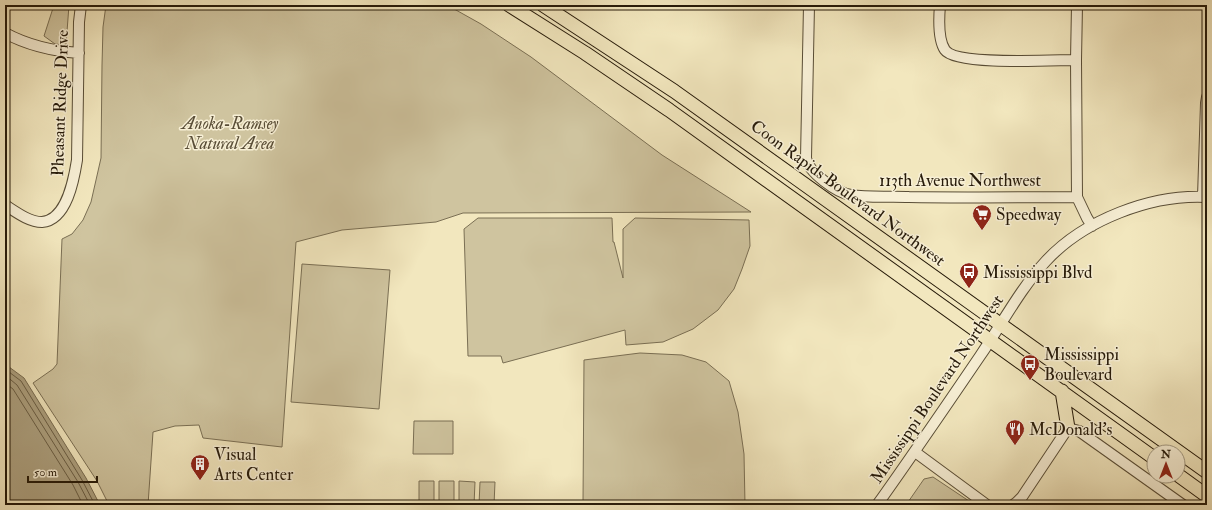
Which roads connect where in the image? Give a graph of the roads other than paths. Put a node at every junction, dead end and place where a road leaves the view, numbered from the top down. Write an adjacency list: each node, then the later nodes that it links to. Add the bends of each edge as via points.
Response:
1 (81, 5): 8 (street, Pheasant Ridge Drive)
2 (509, 5): 16 (main road, via 662,106)
3 (543, 5): 15 (main road, Coon Rapids Boulevard Northwest, via 674,91)
4 (809, 5): 11 (street, 113th Avenue Northwest, via 806,163 822,179 850,195)
5 (940, 5): 9 (street, via 939,32 945,51 953,56 996,61)
6 (1077, 5): 9 (street)
7 (5, 33): 8 (street, via 29,45)
8 (79, 54): 13 (street, Pheasant Ridge Drive, via 78,145 73,183 66,202 56,215 42,222 28,219)
9 (1076, 60): 11 (street)
10 (1207, 97): 12 (street)
11 (1077, 197): 14 (street)
12 (1205, 197): 14 (street, Mississippi Boulevard Northwest, via 1175,198 1149,203)
13 (5, 205)
14 (1092, 226): 15 (street, Mississippi Boulevard Northwest, via 1064,244 1046,261)
15 (1000, 325): 16 (street, Mississippi Boulevard Northwest); 21 (main road, Coon Rapids Boulevard Northwest)
16 (990, 341): 17 (main road); 19 (street, Mississippi Boulevard Northwest)
17 (1062, 391): 18 (main road); 20 (main road)
18 (1068, 428): 26 (street, via 1022,497); 27 (street, via 1080,431)
19 (915, 452): 24 (street, Mississippi Boulevard Northwest); 25 (street)
20 (1146, 452)
21 (1207, 472)
22 (1186, 481): 23 (main road)
23 (1207, 496)
24 (877, 505)
25 (987, 505)
26 (1012, 505)
27 (1183, 505)

